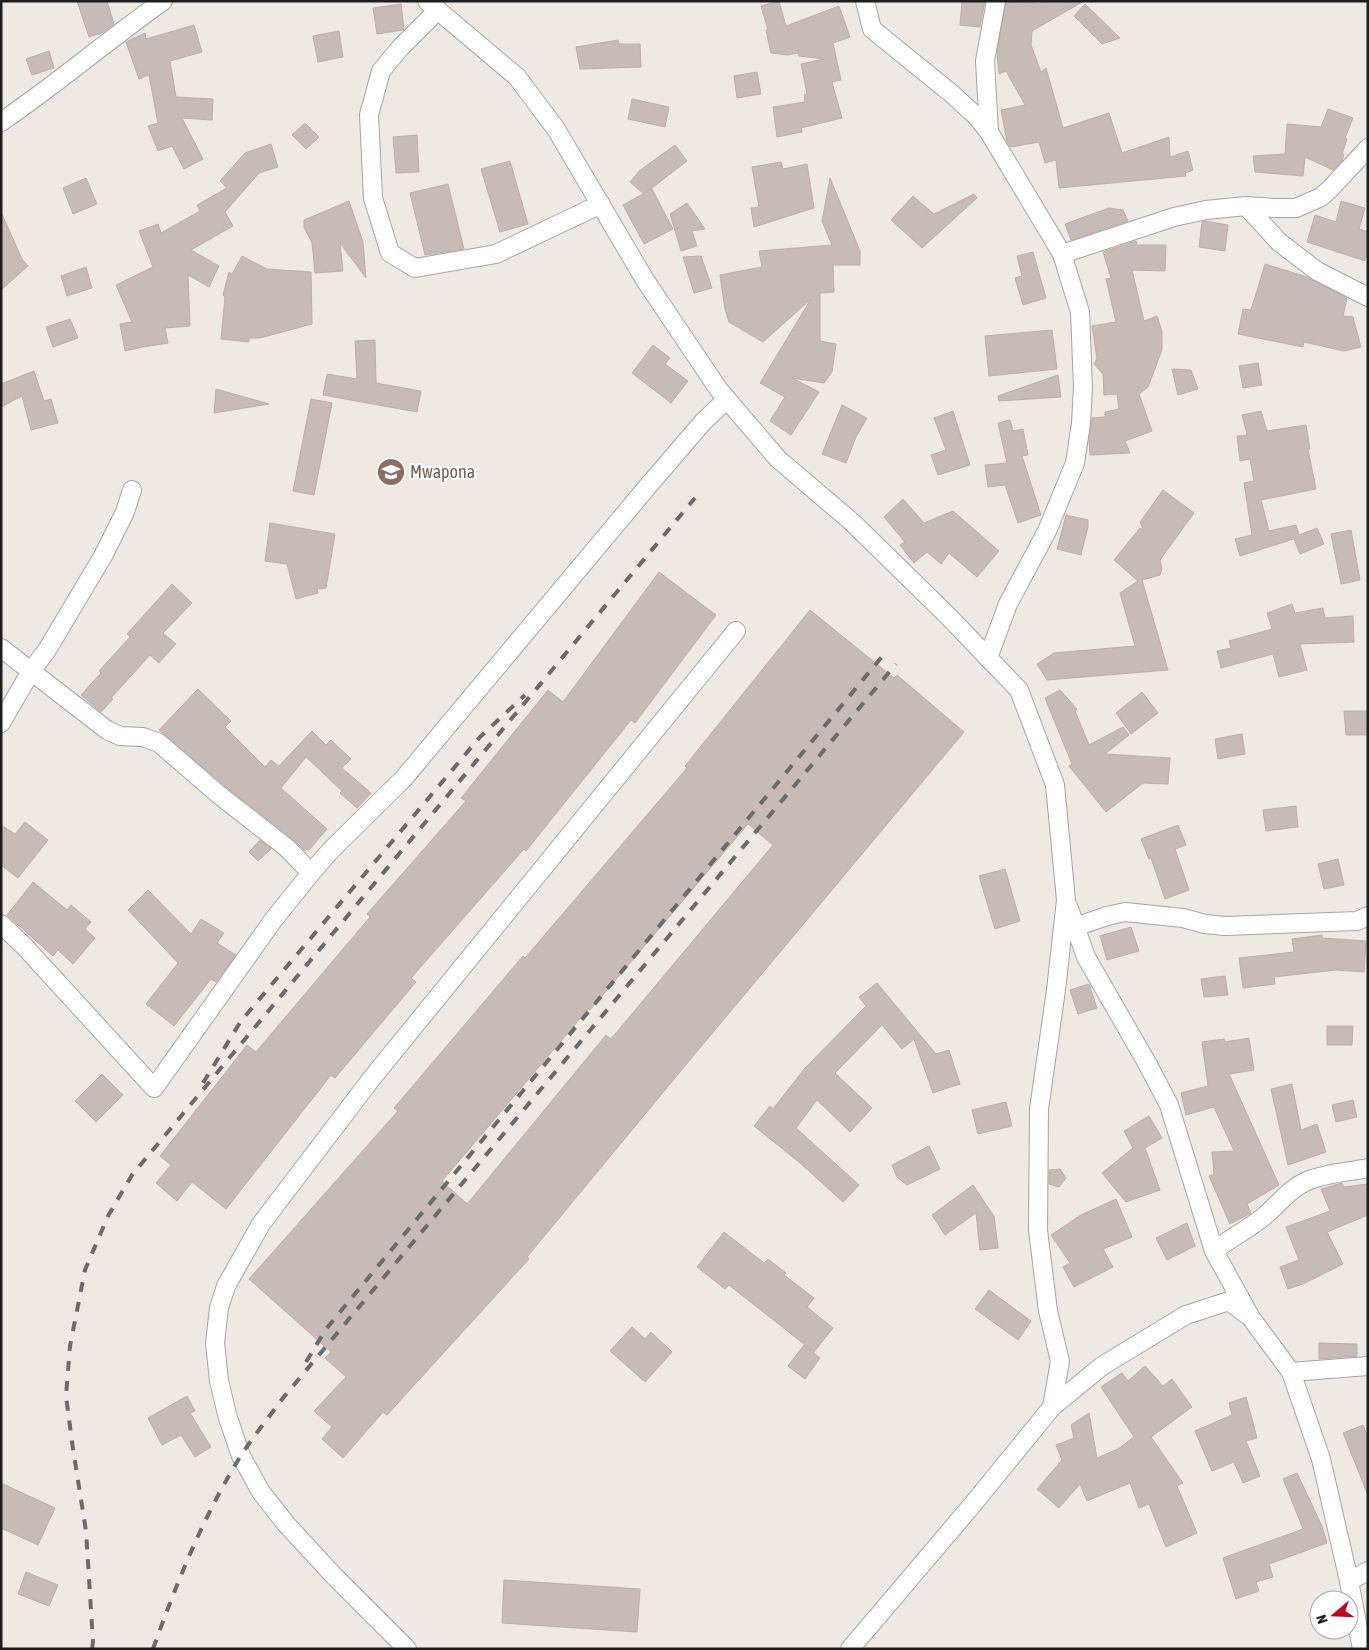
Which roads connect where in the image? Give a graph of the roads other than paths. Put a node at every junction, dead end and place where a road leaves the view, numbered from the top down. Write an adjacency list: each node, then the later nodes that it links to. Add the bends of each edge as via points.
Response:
1 (163, 1): 5 (street)
2 (866, 1): 6 (street, via 872,29 952,94)
3 (996, 1): 6 (street, via 985,61)
4 (432, 5): 8 (street, via 517,77 556,129); 8 (street, via 381,70 368,115 372,198 390,253 415,268 496,254)
5 (1, 122)
6 (989, 132): 10 (street)
7 (1368, 148): 9 (street, via 1320,197 1296,208)
8 (601, 204): 12 (street, via 645,280)
9 (1246, 206): 10 (street, via 1174,217); 11 (street, via 1279,242 1317,271)
10 (1062, 254): 16 (street, via 1080,312 1081,423 1075,463 1047,531 1008,604)
11 (1368, 297)
12 (727, 399): 16 (street, via 778,459 852,522); 19 (street, via 648,486 404,778)
13 (132, 490): 17 (street, via 103,556)
14 (736, 631): 32 (street, via 372,1078 261,1224 226,1286 219,1308 215,1343 228,1418 241,1456 261,1492 286,1524)
15 (1, 648): 17 (street)
16 (988, 658): 20 (street, via 1019,690 1055,785)
17 (31, 671): 18 (street); 19 (street, via 114,734 143,737 159,743 288,848)
18 (1, 723)
19 (311, 873): 22 (street, via 246,956 154,1088)
20 (1066, 900): 23 (street); 29 (street, via 1039,1109 1038,1230 1048,1311 1060,1361)
21 (1368, 916): 23 (street, via 1357,921 1225,926 1125,912)
22 (1, 924)
23 (1075, 928): 25 (street, via 1086,957 1169,1105)
24 (1368, 1168): 25 (street, via 1308,1180 1292,1189 1264,1217)
25 (1214, 1251): 26 (street)
26 (1251, 1318): 28 (street); 29 (street, via 1229,1301 1186,1315 1102,1366)
27 (1368, 1366): 28 (street)
28 (1291, 1372): 31 (street, via 1321,1459)
29 (1052, 1407): 33 (street)
30 (1368, 1571): 31 (street)
31 (1349, 1581): 34 (street)
32 (408, 1649)
33 (850, 1649)
34 (1362, 1649)

